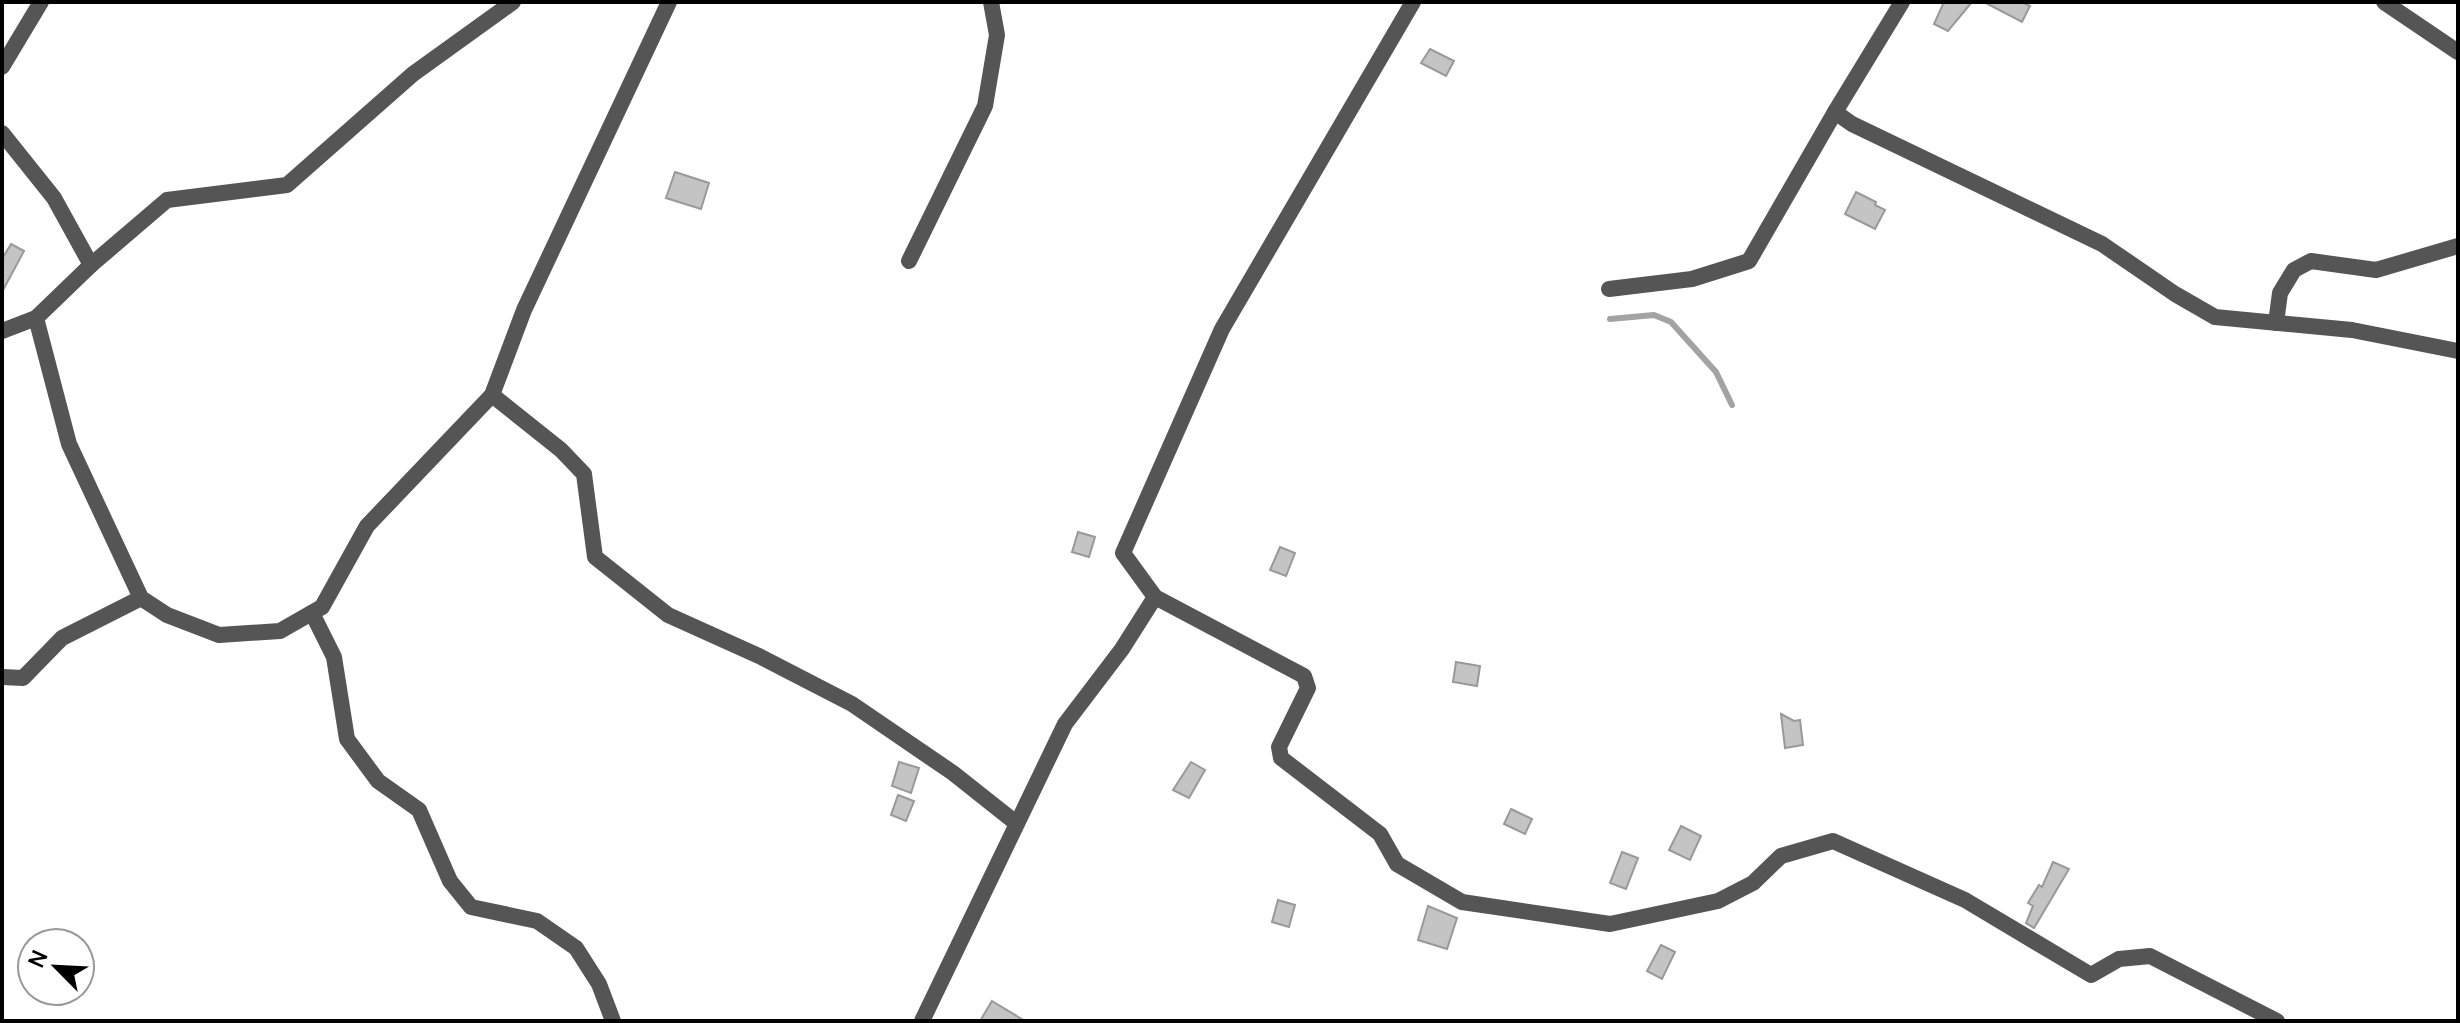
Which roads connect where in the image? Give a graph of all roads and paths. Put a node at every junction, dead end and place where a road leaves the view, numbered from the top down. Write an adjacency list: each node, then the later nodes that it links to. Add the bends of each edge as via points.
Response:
1 (41, 2): 9 (street)
2 (513, 2): 14 (street, via 413,74 287,185 167,200)
3 (669, 2): 20 (street, via 524,310)
4 (991, 2): 13 (street, via 997,35 985,106)
5 (1413, 2): 21 (street, via 1222,329 1123,553)
6 (1902, 2): 10 (street)
7 (2384, 2): 8 (street)
8 (2458, 52)
9 (2, 67)
10 (1835, 112): 15 (street, via 1749,261 1692,279); 17 (street, via 2102,244 2215,317)
11 (2, 133): 14 (street, via 54,198)
12 (2458, 246): 17 (street, via 2376,270 2311,261 2294,270 2280,293)
13 (909, 261)
14 (91, 265): 16 (street)
15 (1609, 289)
16 (36, 318): 18 (street); 22 (street, via 69,444)
17 (2276, 323): 19 (street, via 2352,330)
18 (2, 331)
19 (2458, 351)
20 (492, 395): 23 (street, via 367,526 322,607); 25 (street, via 584,474 595,557 668,615 852,704)
21 (1155, 597): 25 (street, via 1065,724); 28 (street, via 1304,676 1308,688 1279,747 1281,758 1380,834 1397,864 1462,902 1610,924 1718,901 1753,883 1781,856 1833,841 1965,900 2091,975 2119,959 2150,956)
22 (141, 598): 23 (street, via 167,615 219,635 280,631); 24 (street, via 62,638 23,678)
23 (312, 613): 26 (street, via 334,657 347,739 378,781 419,810 450,881 471,907 537,921 576,948 599,984)
24 (2, 677)
25 (1016, 823): 27 (street)
26 (613, 1021)
27 (922, 1021)
28 (2277, 1021)

